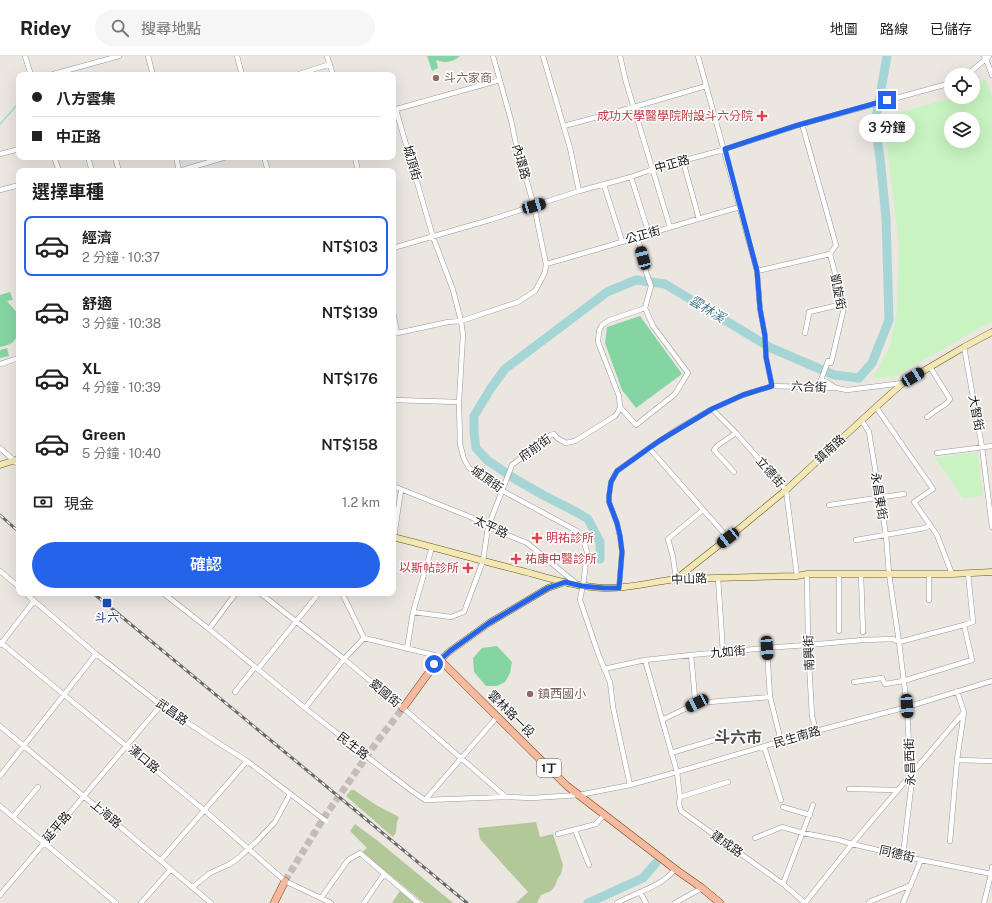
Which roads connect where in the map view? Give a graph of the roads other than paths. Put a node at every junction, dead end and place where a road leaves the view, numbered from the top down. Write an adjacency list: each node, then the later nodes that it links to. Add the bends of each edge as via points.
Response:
1 (25, 56): 13 (street)
2 (119, 56): 14 (street)
3 (148, 56): 15 (street)
4 (237, 56): 16 (street)
5 (327, 56): 11 (street)
6 (493, 56): 20 (street, 內環路)
7 (543, 56): 27 (street)
8 (620, 56): 23 (street)
9 (698, 56): 22 (street)
10 (987, 57): 12 (street); 19 (street)
11 (330, 64): 17 (street); 18 (street)
12 (975, 68)
13 (30, 72)
14 (61, 72)
15 (152, 72)
16 (241, 72)
17 (305, 72)
18 (332, 72)
19 (992, 75)
20 (500, 80): 24 (street); 40 (street, 內環路)
21 (944, 85): 26 (street, 中正路)
22 (706, 86): 23 (street); 28 (street)
23 (634, 107): 27 (street); 34 (street)
24 (396, 110)
25 (396, 113): 45 (street, 城頂街)
26 (802, 124): 28 (street, 中正路); 49 (street, via 836,245)
27 (564, 126): 39 (street)
28 (725, 149): 32 (street, 中正路); 41 (street)
29 (16, 150): 30 (street)
30 (0, 154)
31 (216, 160): 33 (street)
32 (683, 161): 34 (street, 中正路); 42 (street)
33 (189, 168)
34 (653, 169): 35 (street, 中正路); 43 (street)
35 (631, 177): 36 (street, 中正路); 44 (street)
36 (604, 185): 39 (street, 中正路); 47 (street)
37 (16, 186): 38 (street)
38 (0, 190)
39 (579, 191): 40 (street, 中正路)
40 (534, 206): 45 (street, 中正路); 50 (street, 內環路)
41 (740, 207): 42 (street, 公正街); 51 (street)
42 (699, 219): 43 (street, 公正街)
43 (670, 227): 44 (street, 公正街)
44 (649, 234): 46 (street, 公正街)
45 (433, 237): 48 (street, 中正路); 54 (street, 城頂街, via 453,290)
46 (638, 238): 47 (street, 公正街); 53 (street, via 651,286)
47 (622, 241): 50 (street, 公正街)
48 (396, 247)
49 (830, 254): 51 (street); 52 (street, 凱旋街)
50 (546, 264): 54 (street, via 545,272 535,291 518,302)
51 (757, 271): 63 (street, via 766,357)
52 (843, 304): 57 (street, via 809,312); 64 (street, 凱旋街, via 844,312 831,363 828,362 821,380)
53 (644, 308): 67 (street, via 610,320 602,325 599,331 598,342 619,396); 67 (street, via 653,326 688,373 675,394 636,425)
54 (461, 320): 56 (street); 66 (street, 城頂街, via 463,335)
55 (992, 332): 58 (street, 鎮南路)
56 (396, 333)
57 (804, 333)
58 (964, 347): 61 (street, 鎮南路); 74 (street, 大智街)
59 (16, 359): 60 (street)
60 (0, 364)
61 (930, 367): 62 (street, 鎮南路); 70 (street, via 950,399)
62 (903, 383): 64 (street, 六合街, via 847,390); 68 (street, 鎮南路)
63 (772, 386): 64 (street, 六合街); 69 (street, 六合街)
64 (836, 388)
65 (396, 400): 66 (street)
66 (458, 402): 83 (street, 城頂街, via 460,444 464,459 469,468)
67 (620, 407): 83 (street, 府前街, via 615,416 575,441 566,443 554,434 551,435 512,465)
68 (876, 407): 71 (street, 鎮南路); 91 (street, via 933,489 914,502)
69 (712, 409): 72 (street, 立德街); 76 (street, 六合街)
70 (927, 417)
71 (862, 421): 84 (street, 鎮南路); 86 (street, 永昌東街, via 869,432)
72 (736, 433): 80 (street, via 714,450); 84 (street, 立德街)
73 (992, 446): 74 (street)
74 (982, 447): 77 (street); 89 (street, 大智街)
75 (0, 448): 78 (street)
76 (649, 448): 88 (street); 115 (street, 六合街, via 617,471 611,482 609,502 617,523 622,552)
77 (937, 453)
78 (16, 460): 79 (street)
79 (0, 465)
80 (734, 472)
81 (396, 487): 82 (street, 太平路)
82 (402, 490): 90 (street); 92 (street, 太平路, via 473,518)
83 (502, 490): 92 (street, 府前街); 114 (street, 城頂街, via 576,531 587,552)
84 (786, 490): 96 (street, 鎮南路); 109 (street, 立德街)
85 (904, 494): 86 (street)
86 (879, 498): 87 (street); 94 (street, 永昌東街)
87 (829, 505)
88 (703, 510): 96 (street); 111 (street, via 668,539)
89 (991, 512): 93 (street, 大智街)
90 (396, 525)
91 (930, 525): 94 (street); 108 (street, via 937,535)
92 (488, 527): 99 (street, 府前街); 114 (street, 太平路, via 527,543)
93 (992, 527)
94 (886, 535): 97 (street); 106 (street, 永昌東街)
95 (396, 538): 98 (street, 中山路)
96 (728, 538): 111 (street, 鎮南路)
97 (856, 540)
98 (432, 547): 99 (street, 中山路); 124 (street)
99 (483, 561): 112 (street, 中山路); 124 (street, 府前街, via 464,612 451,617)
100 (0, 570): 113 (street)
101 (992, 572): 102 (street, 中山路)
102 (968, 573): 108 (street, 中山路); 126 (street, via 973,622)
103 (807, 574): 104 (street, 中山路); 109 (street, 中山路); 133 (street, 南興街)
104 (839, 574): 105 (street, 中山路); 128 (street)
105 (862, 574): 106 (street, 中山路); 129 (street)
106 (889, 574): 107 (street, 中山路); 131 (street, 永昌西街)
107 (929, 574): 108 (street, 中山路); 122 (street)
108 (952, 574)
109 (797, 576): 110 (street, 中山路)
110 (718, 578): 111 (street, 中山路); 136 (street)
111 (676, 579): 115 (street, 中山路)
112 (565, 582): 114 (street, 中山路); 140 (street, via 548,588 489,623)
113 (16, 584)
114 (581, 586): 115 (street, 中山路); 143 (street, 城頂街, via 580,600)
115 (619, 588)
116 (28, 596): 123 (street, 武昌路)
117 (167, 596): 127 (street, 民生路)
118 (234, 596): 127 (street)
119 (264, 596): 125 (street, 愛國街)
120 (317, 596): 125 (street)
121 (343, 596): 130 (street)
122 (929, 600)
123 (34, 601): 132 (street); 137 (street, 武昌路)
124 (413, 612): 135 (street)
125 (297, 621): 139 (street, 愛國街); 142 (street)
126 (964, 625): 131 (street); 144 (street, via 972,660)
127 (209, 629): 142 (street, 民生路)
128 (839, 631)
129 (862, 632)
130 (364, 638): 135 (street, 雲林路一段); 139 (street)
131 (899, 642): 133 (street, 九如街, via 893,639); 144 (street, 永昌西街)
132 (0, 643): 149 (street, 漢口路)
133 (808, 645): 134 (street, 九如街); 160 (street, 南興街, via 812,716)
134 (767, 648): 136 (street, 九如街); 150 (street)
135 (407, 649): 140 (street, 雲林路一段, via 434,655)
136 (723, 652): 138 (street, 九如街)
137 (96, 654): 149 (street); 152 (street, 武昌路)
138 (691, 655): 141 (street, 九如街); 151 (street)
139 (344, 659): 154 (street); 155 (street, 愛國街)
140 (440, 660): 155 (main road, via 434,664); 157 (main road, 雲林路一段 / 1丁)
141 (645, 660): 143 (street, 九如街); 158 (street)
142 (256, 668): 148 (street); 154 (street, 民生路)
143 (604, 669): 175 (street, 城頂街, via 610,682 612,707)
144 (904, 681): 146 (street, via 885,684 882,678); 153 (street, 永昌西街)
145 (992, 681): 147 (street, 民生南路)
146 (854, 682)
147 (957, 691): 153 (street, 民生南路); 156 (street)
148 (235, 692)
149 (64, 694): 163 (street, 漢口路); 164 (street)
150 (770, 697): 151 (street); 162 (street)
151 (697, 703): 158 (street)
152 (161, 704): 163 (street, 延平路); 169 (street, 武昌路)
153 (907, 706): 160 (street, 民生南路); 172 (street, 永昌西街)
154 (305, 708): 184 (street, 民生路, bridge)
155 (403, 708): 167 (street, 愛國街)
156 (964, 712): 168 (street); 172 (street)
157 (497, 716): 167 (street); 180 (main road, 雲林路一段 / 1丁)
158 (662, 720): 166 (street)
159 (0, 726): 164 (street, 上海路)
160 (816, 731): 162 (street, 民生南路)
161 (724, 737): 166 (street)
162 (781, 741): 165 (street, 民生南路)
163 (126, 745): 181 (street, 延平路); 189 (street, 漢口路)
164 (24, 746): 173 (street); 181 (street, 上海路)
165 (764, 746): 171 (street, 民生南路); 185 (street)
166 (671, 753): 171 (street)
167 (461, 758): 182 (street, 愛國街); 184 (street)
168 (957, 760): 170 (street); 198 (street)
169 (247, 761): 179 (street, 武昌路); 189 (street)
170 (992, 761)
171 (676, 772): 175 (street, 民生南路); 183 (street, 建成路)
172 (911, 775): 178 (street); 202 (street, 永昌西街)
173 (0, 776)
174 (728, 782): 183 (street)
175 (630, 785): 180 (street, 民生南路)
176 (38, 787): 192 (street)
177 (849, 788): 178 (street)
178 (898, 790): 200 (street)
179 (290, 794): 193 (street, 武昌路, bridge); 201 (street, via 275,822)
180 (579, 795): 182 (street); 190 (main road, 雲林路一段 / 1丁)
181 (84, 796): 199 (street, 延平路); 203 (street, 上海路)
182 (506, 797): 184 (street)
183 (680, 797): 212 (street, 建成路, via 678,804 681,811)
184 (424, 800)
185 (781, 800)
186 (813, 805): 191 (street)
187 (0, 806): 192 (street)
188 (783, 808): 191 (street)
189 (204, 810): 201 (street, 漢口路); 203 (street)
190 (604, 815): 194 (street, via 596,824); 208 (main road, 雲林路一段 / 1丁)
191 (810, 815): 195 (street)
192 (13, 817): 199 (street)
193 (326, 821)
194 (575, 830): 196 (street); 205 (street)
195 (803, 833): 197 (street, 同德街, via 782,827); 200 (street, 同德街); 212 (street)
196 (558, 834)
197 (755, 838)
198 (950, 841)
199 (44, 843): 217 (street, 延平路); 219 (street)
200 (852, 844): 202 (street, 同德街); 230 (street)
201 (248, 848): 211 (street, 漢口路); 214 (street, via 236,860 210,873)
202 (903, 855): 204 (street, 同德街)
203 (161, 860): 207 (street, 上海路)
204 (921, 860): 210 (street, 同德街); 213 (street)
205 (589, 865)
206 (992, 867): 210 (street)
207 (171, 869): 214 (street, 上海路); 220 (street)
208 (675, 869): 215 (main road, 1丁); 216 (street, via 661,882)
209 (384, 874): 218 (street, via 360,853 348,860); 224 (street); 225 (street)
210 (992, 874): 233 (street)
211 (285, 881): 218 (street, 漢口路); 222 (main road)
212 (783, 884): 230 (street, 建成路)
213 (911, 885): 231 (street); 232 (street)
214 (192, 887): 221 (street, 上海路)
215 (702, 888): 228 (street); 229 (main road, 1丁)
216 (640, 892): 226 (street); 227 (street)
217 (0, 895)
218 (321, 898): 223 (street, 漢口路)
219 (116, 903)
220 (142, 903)
221 (212, 903)
222 (274, 903)
223 (331, 903)
224 (364, 903)
225 (418, 903)
226 (618, 903)
227 (646, 903)
228 (675, 903)
229 (720, 903)
230 (804, 903)
231 (869, 903)
232 (903, 903)
233 (984, 903)

